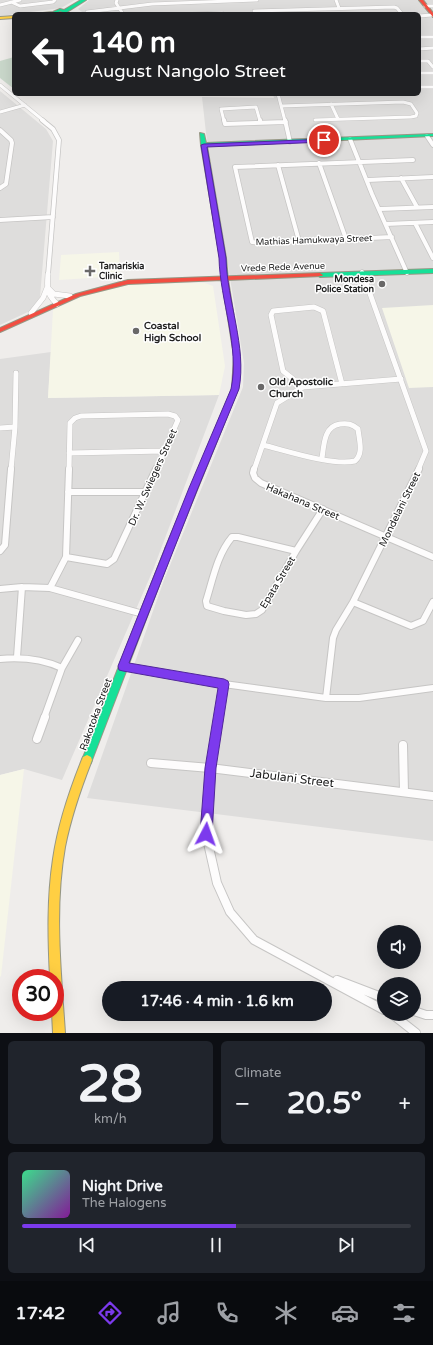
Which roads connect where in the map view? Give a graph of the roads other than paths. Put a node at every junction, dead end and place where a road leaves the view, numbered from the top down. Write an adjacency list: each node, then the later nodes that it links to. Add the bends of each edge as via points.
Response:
1 (20, 0): 9 (street)
2 (55, 0): 9 (street, via 20,6)
3 (84, 0): 18 (street)
4 (117, 0): 12 (street)
5 (251, 0): 6 (street); 8 (street); 22 (street)
6 (257, 0)
7 (336, 0): 13 (street)
8 (220, 1): 12 (street); 15 (street)
9 (11, 2): 11 (street)
10 (426, 4): 27 (street)
11 (0, 5)
12 (118, 7): 19 (street); 20 (street)
13 (339, 8): 14 (street); 23 (street)
14 (370, 8): 24 (street); 25 (street, via 394,7)
15 (222, 9): 16 (street); 21 (street)
16 (197, 10)
17 (55, 12): 18 (street)
18 (66, 12)
19 (87, 12)
20 (121, 12)
21 (223, 12)
22 (254, 12): 23 (street)
23 (284, 12)
24 (373, 12)
25 (401, 12)
26 (421, 16): 27 (street)
27 (433, 16)
28 (12, 17): 29 (street)
29 (0, 18)
30 (421, 37): 31 (street)
31 (433, 37)
32 (433, 48): 33 (street)
33 (421, 49)
34 (421, 61): 35 (street, via 428,61)
35 (433, 67)
36 (421, 73): 37 (street)
37 (433, 73)
38 (0, 85): 41 (street)
39 (421, 87): 40 (street)
40 (433, 87)
41 (12, 95)
42 (14, 96): 45 (street)
43 (278, 96): 46 (street)
44 (331, 104): 46 (street); 48 (street); 48 (street, via 402,102 411,104 417,113 411,117)
45 (25, 105): 47 (street); 70 (street, via 53,129 59,140)
46 (281, 106): 51 (street)
47 (0, 112)
48 (338, 119): 49 (street)
49 (315, 120)
50 (260, 122): 50 (street, via 226,124 221,108 256,107); 51 (street)
51 (286, 122): 56 (street)
52 (0, 130): 66 (street, via 12,143 6,184)
53 (202, 134): 57 (street, Rakotoka Street)
54 (430, 136): 55 (street); 58 (street)
55 (350, 139): 56 (street); 60 (street)
56 (290, 142): 57 (street)
57 (204, 145): 83 (street, Rakotoka Street, via 223,258)
58 (433, 145)
59 (413, 160): 60 (street, Mathias Hamukwaya Street)
60 (360, 161): 61 (street, Mathias Hamukwaya Street); 65 (street)
61 (319, 163): 62 (street, Mathias Hamukwaya Street); 76 (street)
62 (278, 165): 77 (street); 77 (street, Mathias Hamukwaya Street, via 235,167 250,238 252,242 259,243)
63 (433, 177): 64 (street)
64 (401, 178): 65 (street); 68 (street)
65 (368, 180): 69 (street)
66 (0, 188)
67 (433, 206): 68 (street)
68 (417, 207): 69 (street)
69 (380, 209): 74 (street)
70 (53, 217): 71 (street); 84 (street)
71 (0, 220)
72 (433, 222): 73 (street)
73 (415, 223): 74 (street); 78 (street)
74 (386, 224): 75 (street)
75 (392, 237): 76 (street, Mathias Hamukwaya Street); 81 (street)
76 (346, 240): 77 (street, Mathias Hamukwaya Street)
77 (299, 241)
78 (432, 252): 79 (street)
79 (433, 258)
80 (433, 270): 81 (street, Vrede Rede Avenue)
81 (407, 272): 82 (street, Vrede Rede Avenue)
82 (362, 274): 83 (street, Vrede Rede Avenue); 91 (street, Mondelani Street)
83 (223, 277): 85 (street, Vrede Rede Avenue, via 127,280 102,284); 86 (street, Vrede Rede Avenue, via 128,282 104,286); 113 (street, Rakotoka Street, via 238,376 235,389)
84 (47, 286): 85 (street, via 54,294); 86 (street, via 49,296); 87 (street, via 43,298)
85 (70, 296): 86 (street, Vrede Rede Avenue)
86 (56, 303): 87 (street, Vrede Rede Avenue); 89 (street, Vrede Rede Avenue)
87 (31, 313): 88 (street, Vrede Rede Avenue)
88 (0, 327)
89 (0, 330)
90 (16, 373): 94 (street)
91 (401, 379): 92 (street, Hakahana Street); 103 (street, Mondelani Street, via 426,451)
92 (342, 384): 93 (street, Hakahana Street); 93 (street, via 323,311 314,307 273,311 271,315 284,371)
93 (303, 387): 96 (street, Hakahana Street, via 277,403)
94 (15, 427): 95 (street); 104 (street, via 5,545)
95 (0, 428)
96 (263, 444): 99 (street); 102 (street, Hakahana Street, via 252,473 255,478 260,483)
97 (164, 451): 98 (street); 98 (street, Dr. W. Swiegers Street, via 178,420 168,414 75,418 70,423); 101 (street, Dr. W. Swiegers Street)
98 (69, 453): 100 (street, Dr. W. Swiegers Street)
99 (322, 458): 99 (street, via 352,464 356,461 361,452 358,429 349,424 336,424 330,427)
100 (68, 492): 101 (street); 106 (street, Dr. W. Swiegers Street)
101 (146, 492): 106 (street, Dr. W. Swiegers Street, via 111,562 107,564)
102 (323, 509): 103 (street, Hakahana Street); 105 (street, Epata Street)
103 (386, 536): 107 (street, Hakahana Street); 111 (street, Mondelani Street)
104 (0, 551)
105 (296, 551): 105 (street, Epata Street, via 232,537 227,541 216,566 206,601 207,606 249,615 256,614 262,610)
106 (66, 557): 109 (street, Dr. W. Swiegers Street)
107 (433, 557)
108 (22, 587): 109 (street); 110 (street); 115 (street)
109 (50, 588): 113 (street)
110 (0, 589)
111 (353, 602): 112 (street, via 411,626 420,625 425,621); 121 (street, Mondelani Street, via 333,638)
112 (433, 602)
113 (143, 614): 117 (street, Rakotoka Street)
114 (78, 640): 118 (street)
115 (17, 656): 116 (street); 118 (street, via 51,662)
116 (0, 659)
117 (123, 666): 119 (street); 134 (street, Rakotoka Street, via 73,800 58,860 55,917)
118 (62, 668): 122 (street)
119 (224, 684): 121 (street); 125 (street)
120 (433, 688): 121 (street, via 373,697)
121 (326, 698)
122 (37, 739)
123 (403, 745): 126 (street)
124 (151, 763): 125 (street, Jabulani Street)
125 (210, 768): 126 (street, Jabulani Street); 128 (street, via 206,834 217,883 230,912 254,940)
126 (404, 792): 127 (street, Jabulani Street)
127 (433, 796)
128 (315, 972): 129 (street); 130 (street)
129 (377, 995)
130 (377, 1006)
131 (421, 1013): 132 (street)
132 (433, 1014)
133 (401, 1021): 135 (street)
134 (59, 1033)
135 (416, 1033)

